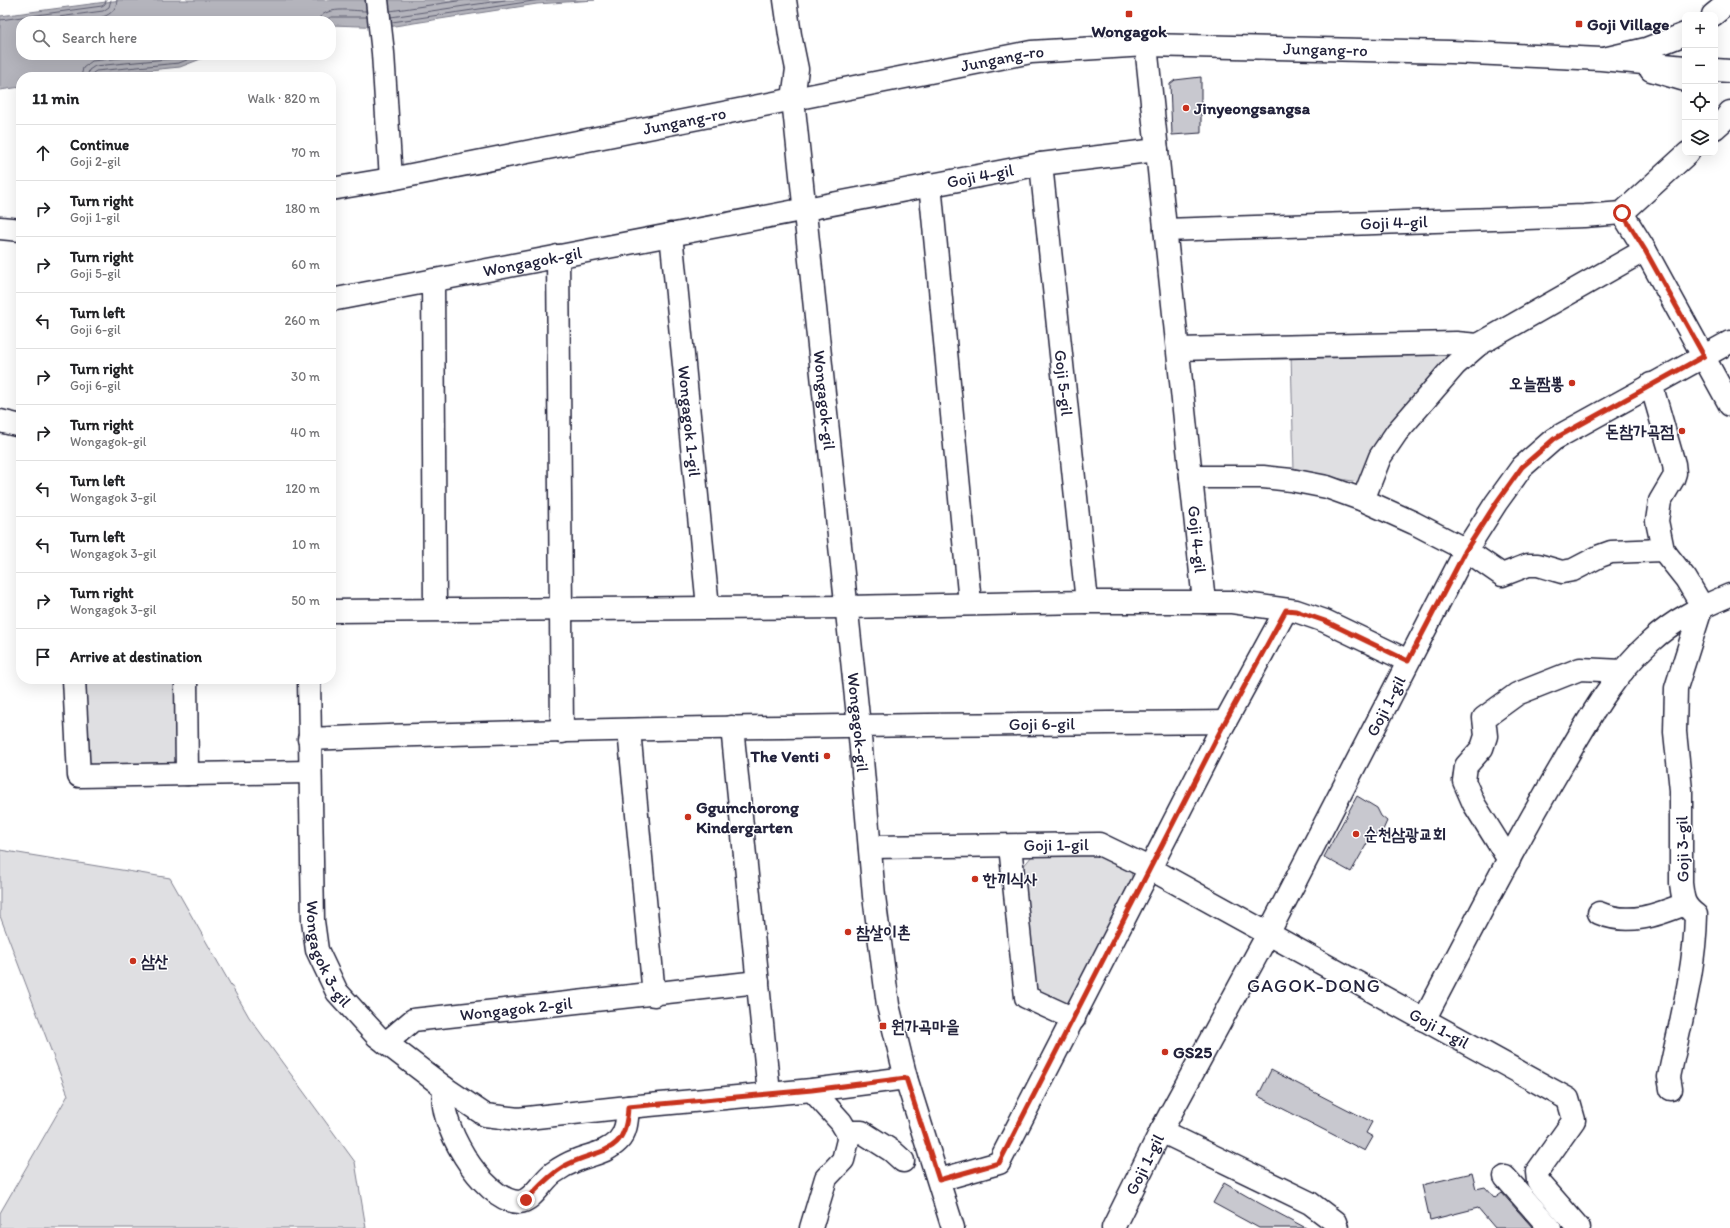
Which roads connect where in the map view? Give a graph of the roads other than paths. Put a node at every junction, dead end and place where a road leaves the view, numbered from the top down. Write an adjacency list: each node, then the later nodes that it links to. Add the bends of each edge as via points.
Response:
1 (377, 0): 18 (street)
2 (785, 0): 12 (street, Wongagok-gil, via 797,69)
3 (1730, 1): 4 (street)
4 (1717, 12)
5 (1682, 35): 7 (street, via 1646,49)
6 (1146, 45): 7 (street, Jungang-ro, via 1451,52); 12 (street, Jungang-ro, via 1031,52); 15 (street, Goji 4-gil)
7 (1601, 59): 8 (street, Jungang-ro); 11 (street)
8 (1682, 67)
9 (1718, 70): 10 (street)
10 (1730, 71)
11 (1682, 79)
12 (793, 99): 18 (street, Jungang-ro); 21 (street, Wongagok-gil)
13 (1730, 112): 14 (street)
14 (1718, 125)
15 (1157, 150): 17 (street, Goji 4-gil); 25 (street, Goji 4-gil)
16 (1684, 156): 22 (street)
17 (1041, 164): 19 (street, Goji 4-gil); 45 (street, Goji 5-gil)
18 (391, 179): 20 (street, Jungang-ro)
19 (930, 184): 21 (street, Goji 4-gil); 47 (street)
20 (336, 188)
21 (804, 208): 26 (street, Wongagok-gil); 50 (street, Wongagok-gil)
22 (1622, 213): 25 (street, Goji 4-gil); 27 (street)
23 (0, 228): 24 (street)
24 (16, 230)
25 (1165, 230): 33 (street, Goji 4-gil)
26 (671, 234): 28 (street, Wongagok-gil); 49 (street, Wongagok 1-gil)
27 (1645, 250): 32 (street); 34 (street)
28 (558, 256): 29 (street, Wongagok-gil); 51 (street)
29 (433, 280): 30 (street, Wongagok-gil); 52 (street)
30 (336, 299)
31 (1730, 342): 34 (street, Goji 1-gil)
32 (1478, 345): 33 (street); 41 (street, via 1455,366 1396,432 1380,457)
33 (1178, 349): 40 (street, Goji 4-gil)
34 (1704, 356): 35 (street); 36 (street, Goji 1-gil); 37 (street)
35 (1730, 359)
36 (1651, 384): 42 (street, Goji 1-gil, via 1554,439 1522,467); 43 (street, via 1675,473 1660,501 1657,521)
37 (1730, 405)
38 (0, 421): 39 (street)
39 (16, 425)
40 (1191, 477): 41 (street, via 1263,477 1291,480 1328,487); 46 (street, Goji 4-gil)
41 (1363, 500): 42 (street)
42 (1466, 550): 43 (street, via 1502,575 1528,565 1538,565 1562,572 1573,570 1611,552); 55 (street, Goji 1-gil)
43 (1663, 550): 48 (street, via 1686,579)
44 (1730, 595): 48 (street)
45 (1087, 602): 46 (street); 47 (street)
46 (1204, 602): 53 (street, via 1232,602)
47 (970, 603): 50 (street)
48 (1702, 606): 56 (street, via 1678,619 1649,642); 72 (street, Goji 3-gil, via 1676,688 1675,732 1681,790 1682,883)
49 (708, 607): 50 (street); 51 (street)
50 (847, 607): 61 (street, Wongagok-gil)
51 (560, 608): 52 (street); 64 (street)
52 (435, 609): 54 (street)
53 (1286, 610): 55 (street, via 1325,621); 60 (street)
54 (336, 611)
55 (1408, 661): 74 (street, Goji 1-gil)
56 (1623, 671): 70 (street, via 1590,718); 70 (street, via 1580,669 1517,694 1484,718 1486,736 1482,748 1466,766 1464,780 1474,804)
57 (74, 684): 67 (street, via 79,776)
58 (186, 684): 67 (street)
59 (309, 684): 65 (street, Wongagok 3-gil)
60 (1225, 722): 61 (street, Goji 6-gil); 71 (street)
61 (859, 726): 62 (street); 69 (street, Wongagok-gil)
62 (732, 727): 63 (street); 75 (street)
63 (629, 730): 64 (street); 76 (street)
64 (562, 732): 65 (street)
65 (309, 739): 66 (street, Wongagok 3-gil)
66 (310, 772): 67 (street); 79 (street, Wongagok 3-gil, via 313,921 317,950 337,992)
67 (187, 774)
68 (1010, 846): 69 (street, Goji 1-gil); 71 (street, Goji 1-gil, via 1099,844); 77 (street, via 1026,997)
69 (870, 847): 80 (street, Wongagok-gil, via 888,1005)
70 (1509, 860): 78 (street)
71 (1151, 869): 74 (street, Goji 1-gil); 77 (street)
72 (1685, 904): 73 (street, via 1632,920 1611,918); 82 (street, Goji 3-gil, via 1686,908 1696,915 1696,929 1686,1000 1669,1077)
73 (1599, 913)
74 (1268, 934): 78 (street, Goji 1-gil); 86 (street, Goji 1-gil)
75 (758, 982): 76 (street, Wongagok 2-gil); 84 (street)
76 (654, 994): 79 (street, Wongagok 2-gil, via 412,1020)
77 (1074, 1019): 90 (street, via 999,1163)
78 (1424, 1020): 96 (street, Goji 1-gil, via 1568,1099 1574,1120 1537,1172 1538,1181)
79 (386, 1043): 81 (street, Wongagok 3-gil)
80 (906, 1078): 83 (street, Wongagok 3-gil); 90 (street, Wongagok-gil)
81 (445, 1088): 85 (street, Wongagok 3-gil, via 485,1115 518,1119); 85 (street, via 442,1095 443,1106 456,1141 470,1167 483,1182 506,1198 518,1202 526,1200 547,1178 562,1167 603,1152 614,1144 625,1132)
82 (1671, 1089)
83 (812, 1090): 84 (street, Wongagok 3-gil); 87 (street)
84 (769, 1093): 85 (street, Wongagok 3-gil)
85 (628, 1107)
86 (1161, 1131): 93 (street, Goji 1-gil); 94 (street, via 1310,1203 1335,1222)
87 (847, 1132): 88 (street, via 862,1132); 91 (street, via 848,1140 842,1160 826,1178)
88 (903, 1161)
89 (1505, 1177): 95 (street)
90 (939, 1180): 92 (street, Wongagok-gil)
91 (811, 1228)
92 (953, 1228)
93 (1113, 1228)
94 (1338, 1228)
95 (1550, 1228)
96 (1579, 1228)

